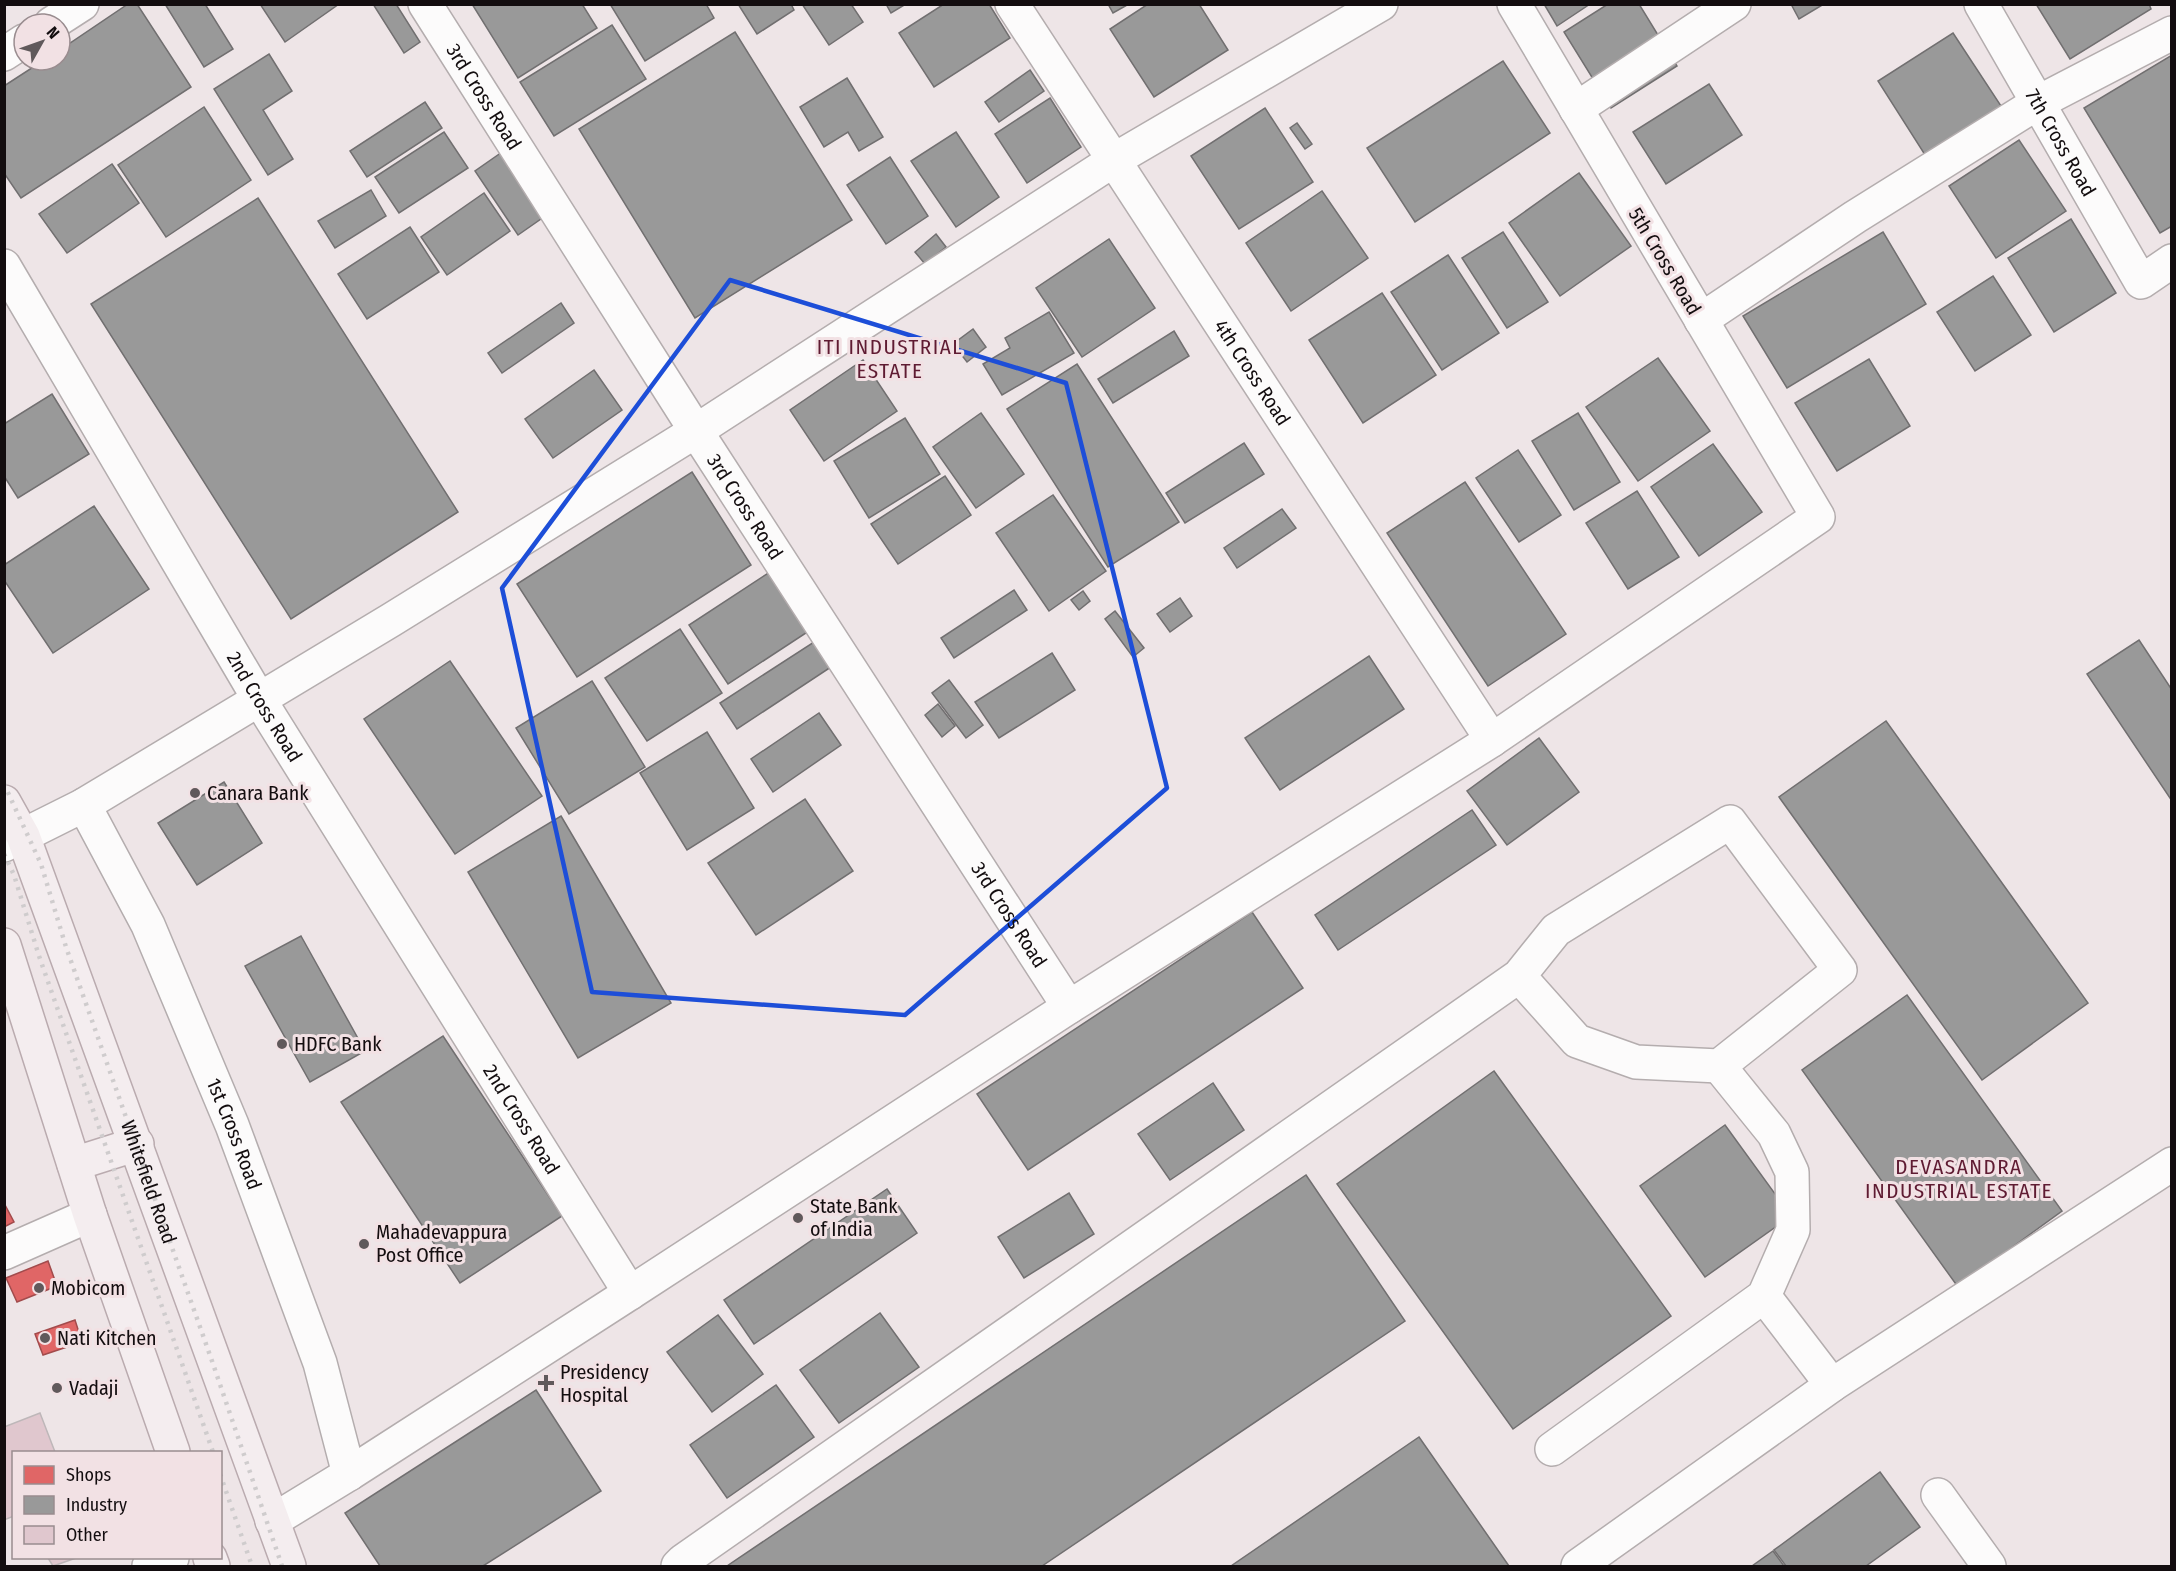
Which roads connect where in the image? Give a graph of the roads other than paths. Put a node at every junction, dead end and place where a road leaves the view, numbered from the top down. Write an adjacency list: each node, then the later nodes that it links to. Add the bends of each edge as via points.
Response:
1 (425, 4): 14 (street, 3rd Cross Road)
2 (1012, 4): 10 (street, 4th Cross Road)
3 (1381, 4): 10 (street)
4 (1514, 4): 9 (street, 5th Cross Road)
5 (1734, 4): 9 (street)
6 (1981, 4): 8 (street, 7th Cross Road)
7 (2172, 33): 8 (street)
8 (2039, 102): 11 (street, 7th Cross Road, via 2141,282); 13 (street, via 1855,217)
9 (1576, 109): 13 (street, 5th Cross Road)
10 (1114, 159): 14 (street); 16 (street, 4th Cross Road)
11 (2172, 261)
12 (4, 266): 15 (street, 2nd Cross Road)
13 (1701, 320): 16 (street, 5th Cross Road, via 1818,517)
14 (696, 431): 15 (street); 22 (street, 3rd Cross Road)
15 (260, 699): 18 (street); 29 (street, 2nd Cross Road)
16 (1492, 740): 22 (street)
17 (4, 802): 19 (main road, Whitefield Road)
18 (84, 806): 19 (street); 34 (street, 1st Cross Road, via 148,926 232,1125 320,1363)
19 (14, 841): 24 (main road, Whitefield Road)
20 (4, 945): 25 (main road)
21 (1519, 975): 23 (street, via 1576,1041 1635,1062); 23 (street, via 1556,930 1730,822 1840,970); 40 (street)
22 (1069, 1006): 29 (street)
23 (1719, 1066): 30 (street, via 1774,1134 1792,1172 1793,1230)
24 (137, 1144): 25 (main road); 36 (main road, Whitefield Road)
25 (74, 1164): 27 (main road)
26 (2172, 1164): 31 (street)
27 (90, 1215): 28 (street); 33 (main road)
28 (4, 1253)
29 (630, 1293): 34 (street)
30 (1764, 1296): 31 (street); 32 (street)
31 (1832, 1385): 41 (street)
32 (1552, 1449)
33 (173, 1451)
34 (349, 1474): 36 (street)
35 (1938, 1495): 42 (street)
36 (272, 1521): 39 (main road, Whitefield Road)
37 (167, 1559): 38 (street)
38 (150, 1566)
39 (289, 1566)
40 (678, 1566)
41 (1578, 1566)
42 (1989, 1566)

